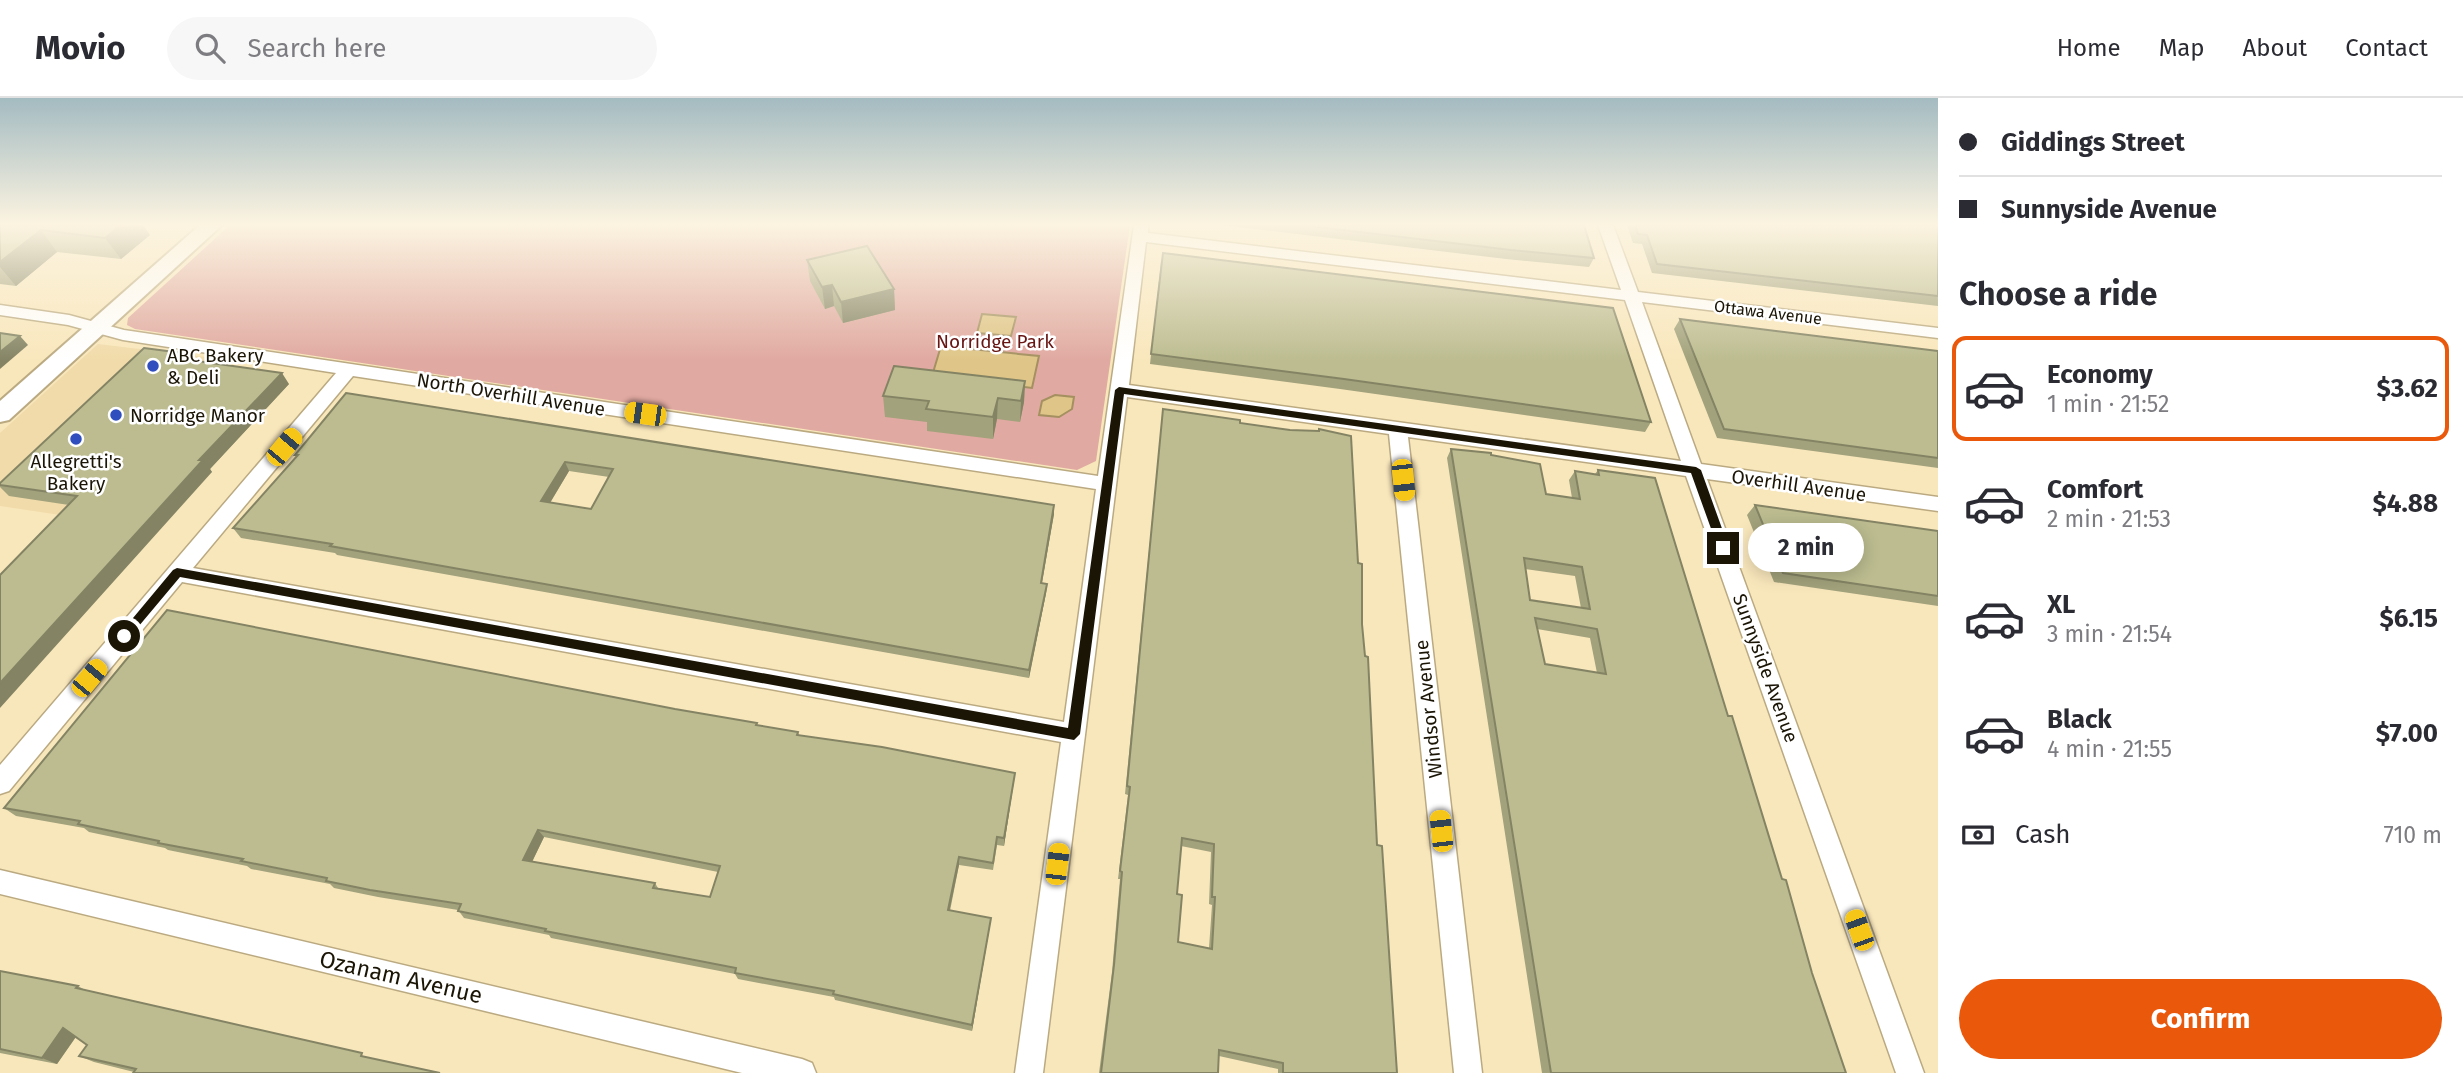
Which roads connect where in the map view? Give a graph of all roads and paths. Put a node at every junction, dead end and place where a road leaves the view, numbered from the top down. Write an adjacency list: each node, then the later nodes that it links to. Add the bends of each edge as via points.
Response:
1 (161, 270): 7 (main road)
2 (1136, 270): 10 (street)
3 (1439, 270): 5 (street, Ottawa Avenue)
4 (1623, 270): 5 (street, Sunnyside Avenue)
5 (1632, 296): 8 (street, Ottawa Avenue); 13 (street, Sunnyside Avenue)
6 (0, 310): 7 (street, North Overhill Avenue)
7 (96, 328): 9 (street, North Overhill Avenue); 11 (main road)
8 (1938, 333)
9 (349, 369): 14 (street, North Overhill Avenue); 16 (street)
10 (1119, 390): 12 (street, Overhill Avenue); 14 (street)
11 (0, 414)
12 (1398, 429): 13 (street, Overhill Avenue); 22 (street, Windsor Avenue)
13 (1696, 470): 15 (street, Overhill Avenue); 23 (street, Sunnyside Avenue)
14 (1107, 484): 17 (street)
15 (1938, 504)
16 (177, 573): 17 (street); 18 (street)
17 (1074, 734): 21 (street)
18 (0, 783)
19 (0, 882): 20 (street, Ozanam Avenue)
20 (802, 1073)
21 (1029, 1073)
22 (1468, 1073)
23 (1910, 1073)

